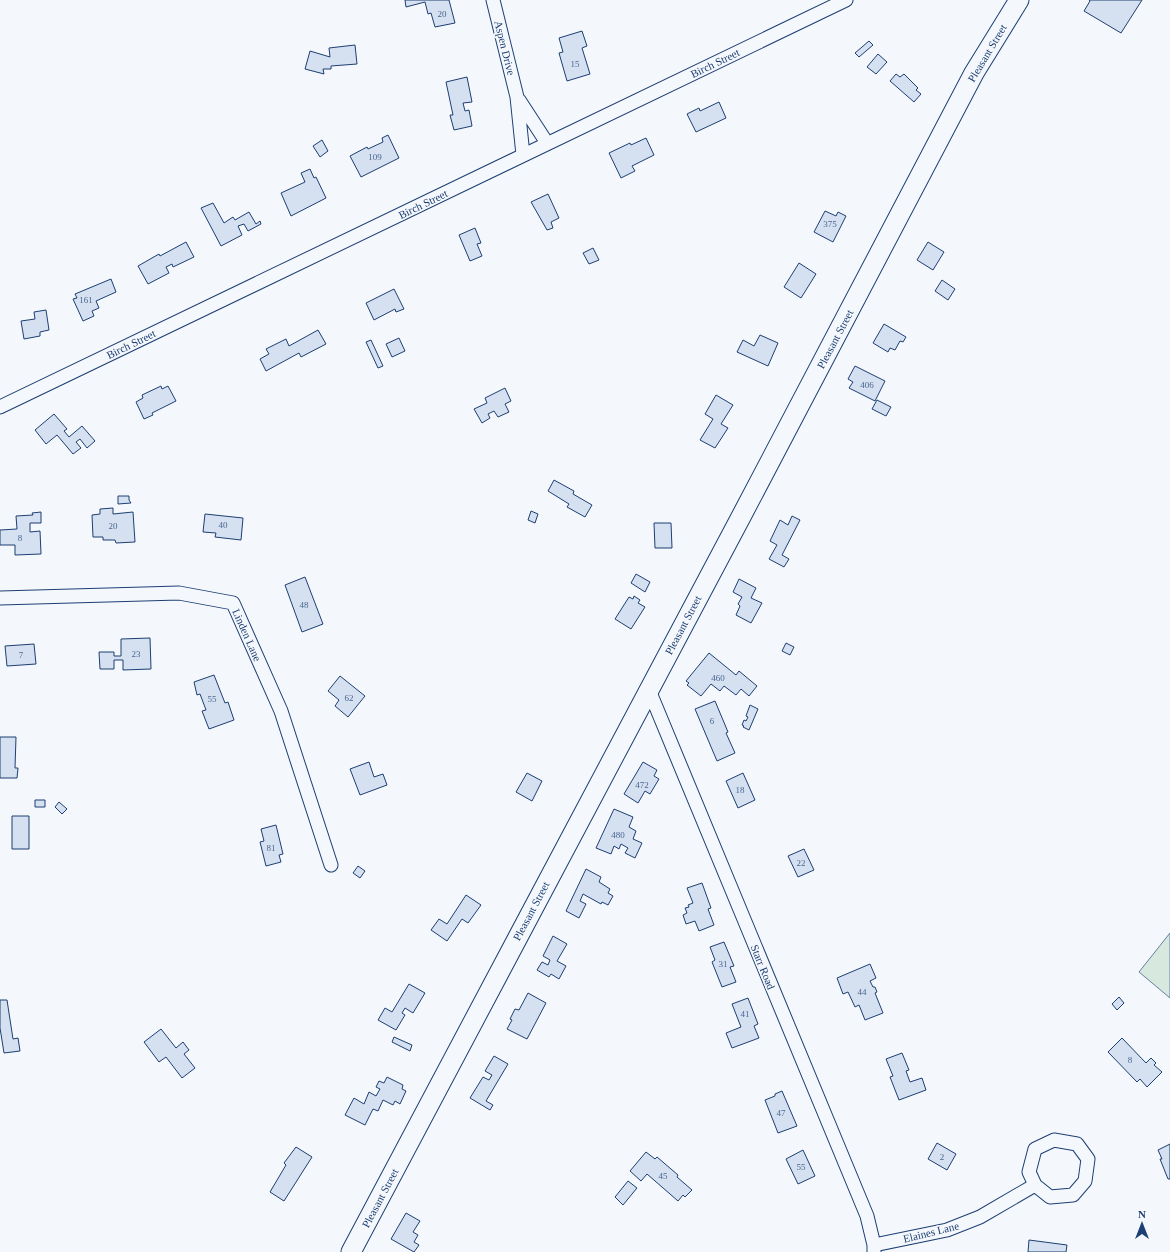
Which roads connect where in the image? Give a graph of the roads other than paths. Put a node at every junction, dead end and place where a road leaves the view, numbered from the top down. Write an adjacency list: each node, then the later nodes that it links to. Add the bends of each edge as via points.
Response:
1 (493, 0): 4 (street, Aspen Drive)
2 (846, 0): 5 (street, Birch Street)
3 (1019, 0): 9 (main road, Pleasant Street, via 974,73)
4 (517, 97): 5 (street, Aspen Drive); 6 (street, Aspen Drive)
5 (547, 143): 6 (street, Birch Street)
6 (524, 155): 7 (street, Birch Street)
7 (0, 407)
8 (0, 598): 10 (street, Linden Lane, via 179,593 233,603 281,711)
9 (649, 690): 12 (street, Starr Road, via 867,1216); 13 (main road, Pleasant Street)
10 (331, 865)
11 (1034, 1185): 11 (street, via 1029,1172 1035,1149 1054,1140 1077,1144 1088,1159 1085,1181 1073,1195 1050,1197); 12 (street, Elaines Lane, via 980,1217 947,1230)
12 (874, 1248)
13 (351, 1252)

